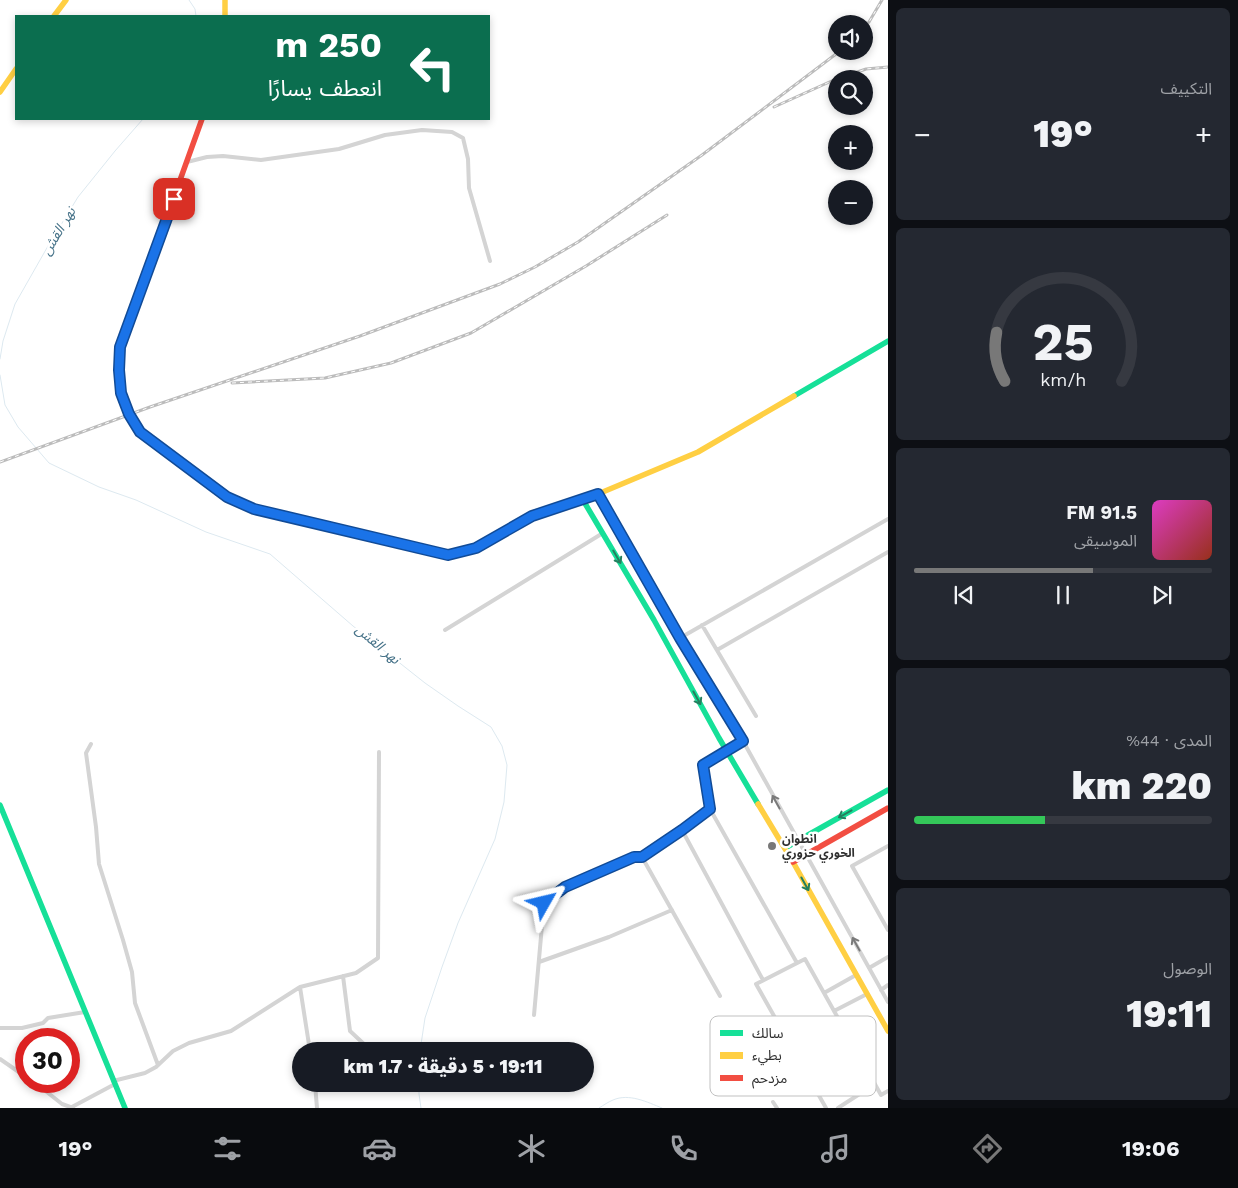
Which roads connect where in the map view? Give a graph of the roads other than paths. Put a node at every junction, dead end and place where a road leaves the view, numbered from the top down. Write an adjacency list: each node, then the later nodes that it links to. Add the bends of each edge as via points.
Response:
1 (66, 0): 3 (street)
2 (225, 0): 4 (street)
3 (55, 15)
4 (225, 15)
5 (15, 70): 6 (street)
6 (0, 92)
7 (202, 120): 8 (street)
8 (187, 162): 9 (street, via 223,156 261,160 339,149 385,135 422,130 452,132 462,138 468,159 469,188); 12 (street, via 120,347 121,393 140,432 227,497 254,509 448,555 476,548 532,516)
9 (490, 261)
10 (888, 341): 11 (street, via 698,452)
11 (598, 494): 12 (street); 18 (street)
12 (583, 500): 14 (street)
13 (888, 518): 16 (street)
14 (603, 533): 17 (street); 23 (street, one-way to 23)
15 (888, 552): 19 (street)
16 (702, 625): 18 (street); 19 (street)
17 (445, 630)
18 (680, 638): 21 (street)
19 (717, 650): 20 (street)
20 (756, 716)
21 (743, 741): 23 (street); 30 (street, one-way to 21)
22 (91, 744): 62 (street, via 86,753 98,864 132,972 135,1004)
23 (726, 751): 28 (street, via 703,765); 32 (street)
24 (379, 752): 42 (street, via 378,958 356,973)
25 (888, 790): 30 (street, one-way to 30)
26 (0, 805): 53 (street)
27 (888, 808): 33 (street)
28 (710, 809): 29 (street); 40 (street)
29 (682, 830): 34 (street); 44 (street)
30 (798, 840): 32 (street); 33 (street)
31 (888, 846): 37 (street, via 852,866)
32 (785, 848): 35 (street)
33 (806, 854): 35 (street); 41 (street, one-way to 33)
34 (642, 857): 36 (street); 39 (street, via 634,857 565,887 544,903)
35 (792, 862): 43 (street, one-way to 43)
36 (672, 910): 39 (street); 50 (street)
37 (888, 930)
38 (888, 957): 41 (street)
39 (539, 962): 54 (street)
40 (797, 963): 44 (street); 48 (street, via 805,959)
41 (869, 968): 47 (street)
42 (343, 976): 46 (street); 60 (street, via 350,1031)
43 (856, 976): 48 (street); 49 (street)
44 (763, 980): 55 (street, via 756,984)
45 (888, 985): 47 (street)
46 (300, 987): 59 (street); 62 (street, via 231,1031 189,1043)
47 (881, 990): 51 (street)
48 (824, 993): 52 (street)
49 (867, 994): 52 (street); 58 (street)
50 (720, 996)
51 (888, 1002)
52 (834, 1011): 56 (street)
53 (85, 1012): 57 (street, via 48,1018 43,1023 22,1028); 64 (street)
54 (534, 1014)
55 (774, 1016)
56 (837, 1016)
57 (0, 1028)
58 (888, 1031)
59 (309, 1042)
60 (362, 1042)
61 (0, 1059): 63 (street)
62 (158, 1065): 64 (street, via 145,1073)
63 (15, 1069)
64 (114, 1082): 72 (street); 73 (street)
65 (876, 1086): 66 (street, via 881,1095)
66 (888, 1091)
67 (316, 1092): 74 (street)
68 (48, 1093): 72 (street)
69 (819, 1096): 76 (street)
70 (856, 1096): 77 (street)
71 (773, 1102): 75 (street)
72 (71, 1108)
73 (125, 1108)
74 (317, 1108)
75 (777, 1108)
76 (826, 1108)
77 (838, 1108)

